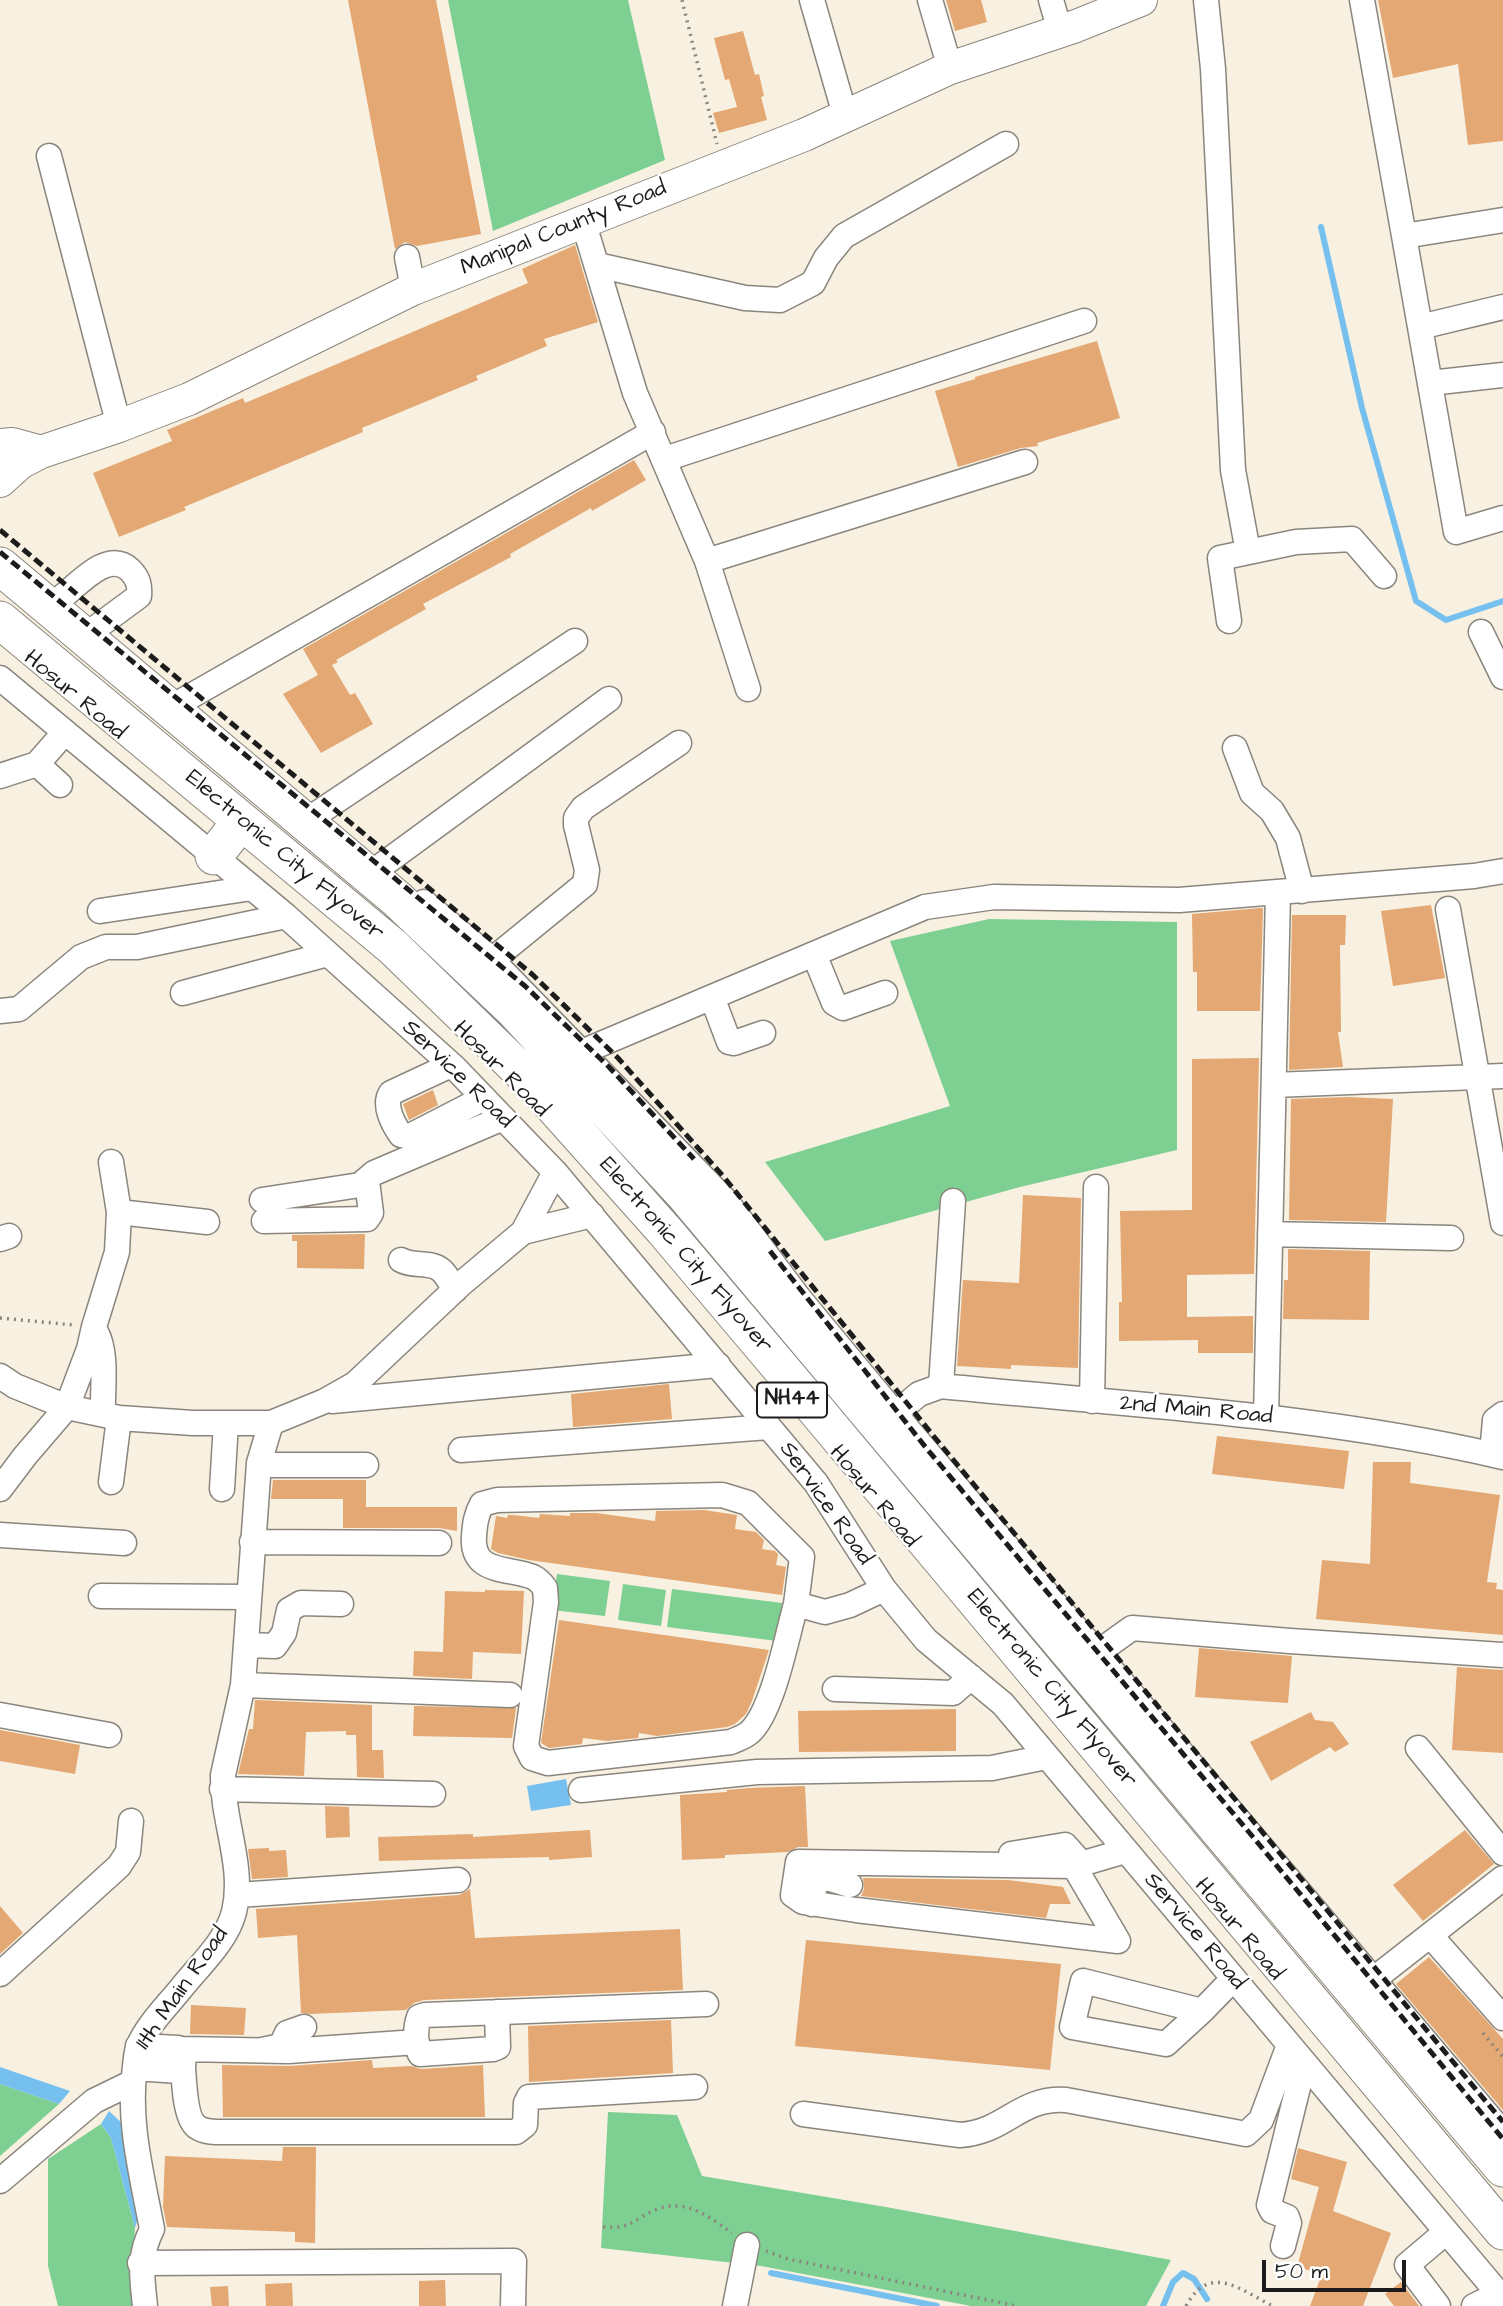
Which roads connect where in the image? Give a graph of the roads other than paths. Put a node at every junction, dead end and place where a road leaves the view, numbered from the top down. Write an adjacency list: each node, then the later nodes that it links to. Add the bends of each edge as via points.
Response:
1 (812, 0): 9 (street)
2 (930, 0): 8 (street)
3 (1051, 0): 7 (street)
4 (1141, 0): 7 (main road, Manipal County Road)
5 (1206, 0): 32 (street, via 1233,470)
6 (1363, 0): 14 (street)
7 (1060, 31): 8 (main road, Manipal County Road)
8 (950, 68): 9 (main road, Manipal County Road)
9 (845, 115): 12 (main road, Manipal County Road)
10 (1006, 144): 16 (street, via 844,236 813,283 780,300 745,298)
11 (49, 156): 23 (street)
12 (583, 220): 16 (street); 17 (main road, Manipal County Road)
13 (1503, 220): 14 (street)
14 (1404, 236): 20 (street)
15 (407, 257): 17 (street)
16 (597, 265): 24 (street, via 635,393)
17 (412, 289): 23 (main road, Manipal County Road, via 189,399)
18 (1503, 307): 20 (street)
19 (1084, 321): 27 (street)
20 (1420, 327): 22 (street)
21 (1503, 375): 22 (street)
22 (1430, 383): 30 (street, via 1456,532)
23 (119, 426): 26 (main road, Manipal County Road)
24 (653, 432): 27 (street); 48 (street)
25 (0, 445): 26 (main road)
26 (41, 452): 29 (main road, Manipal County Road)
27 (664, 459): 33 (street)
28 (1025, 462): 33 (street)
29 (0, 481)
30 (1503, 518)
31 (0, 546): 37 (street)
32 (1248, 552): 35 (street, via 1296,542 1352,539); 39 (street, via 1220,558)
33 (707, 562): 46 (street)
34 (0, 566): 151 (highway, NH44, via 397,899 513,1009 686,1196)
35 (1384, 576)
36 (0, 593): 165 (highway, Electronic City Flyover, via 441,969 593,1119 800,1356)
37 (62, 597): 40 (street); 40 (street, via 102,565 128,568 140,583 139,596)
38 (0, 620): 166 (highway, Electronic City Flyover, via 393,947 531,1080 664,1230)
39 (1229, 621)
40 (97, 627): 48 (street)
41 (1481, 632): 44 (street)
42 (0, 634): 56 (highway, Hosur Road / NH44)
43 (575, 641): 55 (street)
44 (1503, 677)
45 (0, 678): 49 (street, Service Road)
46 (748, 689)
47 (609, 699): 57 (street)
48 (184, 700): 55 (street)
49 (65, 732): 52 (street); 56 (street, Service Road)
50 (678, 743): 66 (street, via 583,808 576,825 587,870 585,884)
51 (1235, 748): 60 (street, via 1252,793 1272,811 1288,838)
52 (37, 764): 53 (street); 54 (street)
53 (0, 776)
54 (60, 786)
55 (318, 813): 57 (street)
56 (225, 843): 59 (street, Service Road); 170 (highway, Hosur Road / NH44, via 384,956 513,1081 622,1199)
57 (381, 866): 66 (street)
58 (1503, 871): 60 (street)
59 (251, 888): 62 (street, Service Road); 63 (street)
60 (1290, 892): 65 (street, via 1179,900 994,897 925,907); 76 (street)
61 (1448, 909): 75 (street)
62 (286, 916): 63 (street, via 137,947); 64 (street, Service Road)
63 (108, 928): 70 (street, via 106,947 81,957 19,1009)
64 (328, 954): 67 (street); 73 (street, Service Road)
65 (814, 954): 68 (street, via 839,1007); 69 (street)
66 (492, 960): 72 (street)
67 (183, 993)
68 (885, 993)
69 (712, 998): 71 (street, via 729,1042); 72 (street)
70 (0, 1011)
71 (763, 1033)
72 (582, 1052): 100 (street, via 727,1202)
73 (451, 1065): 77 (street, Service Road); 77 (street, via 387,1097 401,1135 410,1136)
74 (1503, 1076): 75 (street)
75 (1478, 1077): 76 (street); 87 (street)
76 (1273, 1085): 89 (street)
77 (484, 1098): 78 (street, Service Road)
78 (503, 1118): 80 (street, Service Road); 81 (street, via 374,1173)
79 (111, 1162): 84 (street)
80 (555, 1172): 85 (street, Service Road); 88 (street)
81 (367, 1181): 81 (street, via 360,1185 263,1210 368,1219)
82 (1096, 1187): 98 (street)
83 (953, 1201): 96 (street)
84 (119, 1212): 86 (street); 93 (street, via 117,1252)
85 (592, 1214): 88 (street); 94 (street, Service Road)
86 (207, 1222)
87 (1503, 1223)
88 (523, 1232): 92 (street)
89 (1270, 1234): 90 (street); 103 (street)
90 (1451, 1238)
91 (401, 1260): 92 (street, via 434,1266)
92 (455, 1290): 97 (street, via 355,1384)
93 (94, 1327): 99 (street); 102 (street)
94 (718, 1365): 97 (street); 106 (street, Service Road)
95 (0, 1376): 99 (street)
96 (941, 1386): 98 (street, 2nd Main Road); 100 (street, via 919,1394)
97 (325, 1401): 105 (street)
98 (1092, 1401): 103 (street, 2nd Main Road)
99 (67, 1407): 102 (street); 109 (street)
100 (895, 1414): 125 (street)
101 (1503, 1414): 108 (street, via 1495,1420)
102 (111, 1416): 104 (street); 112 (street)
103 (1266, 1417): 108 (street, 2nd Main Road, via 1433,1440)
104 (226, 1423): 105 (street); 114 (street)
105 (271, 1423): 110 (street, 11th Main Road)
106 (769, 1427): 107 (street); 119 (street, Service Road, via 816,1483)
107 (461, 1450)
108 (1497, 1456)
109 (12, 1457): 113 (street)
110 (259, 1465): 111 (street); 116 (street, 11th Main Road)
111 (366, 1465)
112 (111, 1482)
113 (0, 1489)
114 (222, 1489)
115 (0, 1535): 117 (street)
116 (253, 1542): 118 (street); 121 (street, 11th Main Road)
117 (124, 1543)
118 (439, 1543)
119 (884, 1589): 123 (street, via 825,1612); 127 (street, Service Road, via 926,1640)
120 (101, 1596): 121 (street)
121 (249, 1597): 124 (street, 11th Main Road)
122 (341, 1604): 124 (street, via 300,1603 289,1610 284,1633 275,1646)
123 (796, 1604): 123 (street, via 802,1557 748,1503 722,1495 497,1500 482,1504 476,1516 473,1546 479,1558 492,1569 534,1577 545,1588 526,1746 532,1758 548,1763 731,1742 749,1734 761,1719 774,1684)
124 (246, 1645): 128 (street, 11th Main Road)
125 (1097, 1653): 126 (street, via 1132,1628); 151 (street)
126 (1503, 1655)
127 (971, 1677): 129 (street, via 953,1693); 134 (street, Service Road, via 1003,1704)
128 (243, 1685): 130 (street); 135 (street, 11th Main Road)
129 (835, 1689)
130 (510, 1695)
131 (0, 1715): 132 (street)
132 (109, 1735)
133 (1419, 1748): 140 (street)
134 (1046, 1757): 136 (street, via 992,1768 757,1772); 139 (street, Service Road)
135 (222, 1789): 137 (street); 146 (street, 11th Main Road, via 235,1852)
136 (581, 1790)
137 (433, 1794)
138 (131, 1821): 149 (street, via 128,1852 119,1866)
139 (1125, 1851): 142 (street); 150 (street, Service Road)
140 (1503, 1853)
141 (1004, 1860): 142 (street, via 1013,1852 1065,1845)
142 (1078, 1865): 147 (street, via 798,1861 793,1895); 147 (street, via 1118,1941)
143 (1503, 1878): 148 (street)
144 (458, 1880): 146 (street)
145 (850, 1885): 147 (street, via 827,1878 815,1882)
146 (237, 1895): 159 (street, 11th Main Road, via 225,1932)
147 (812, 1904)
148 (1430, 1935): 151 (street); 155 (street)
149 (0, 1973)
150 (1233, 1979): 153 (street); 157 (street, Service Road)
151 (1364, 1986): 162 (street); 163 (highway, NH44)
152 (706, 2004): 154 (street)
153 (1202, 2011): 153 (street, via 1083,1980 1072,2027 1166,2044)
154 (497, 2012): 156 (street, via 419,2017); 156 (street, via 498,2047 493,2049 420,2054)
155 (1503, 2018)
156 (416, 2042): 158 (street, via 299,2040 288,2051)
157 (1297, 2054): 161 (street, via 1261,2120 1246,2134 1049,2099 978,2134); 167 (street, Service Road); 171 (street, via 1269,2205 1287,2217)
158 (182, 2058): 159 (street, via 179,2071); 160 (street, via 190,2120 207,2131 230,2133 516,2132 525,2126 529,2097)
159 (135, 2065): 164 (street); 168 (street, 11th Main Road, via 132,2123)
160 (695, 2087)
161 (803, 2114)
162 (1503, 2133)
163 (1503, 2168)
164 (0, 2181)
165 (1503, 2191)
166 (1503, 2231)
167 (1446, 2232): 172 (street, Service Road); 176 (street, via 1407,2265)
168 (146, 2245): 173 (street, 11th Main Road); 174 (street, via 514,2261)
169 (747, 2245): 175 (street)
170 (1503, 2245)
171 (1283, 2246)
172 (1501, 2296): 177 (street)
173 (145, 2306)
174 (513, 2306)
175 (735, 2306)
176 (1438, 2306)
177 (1474, 2306)

